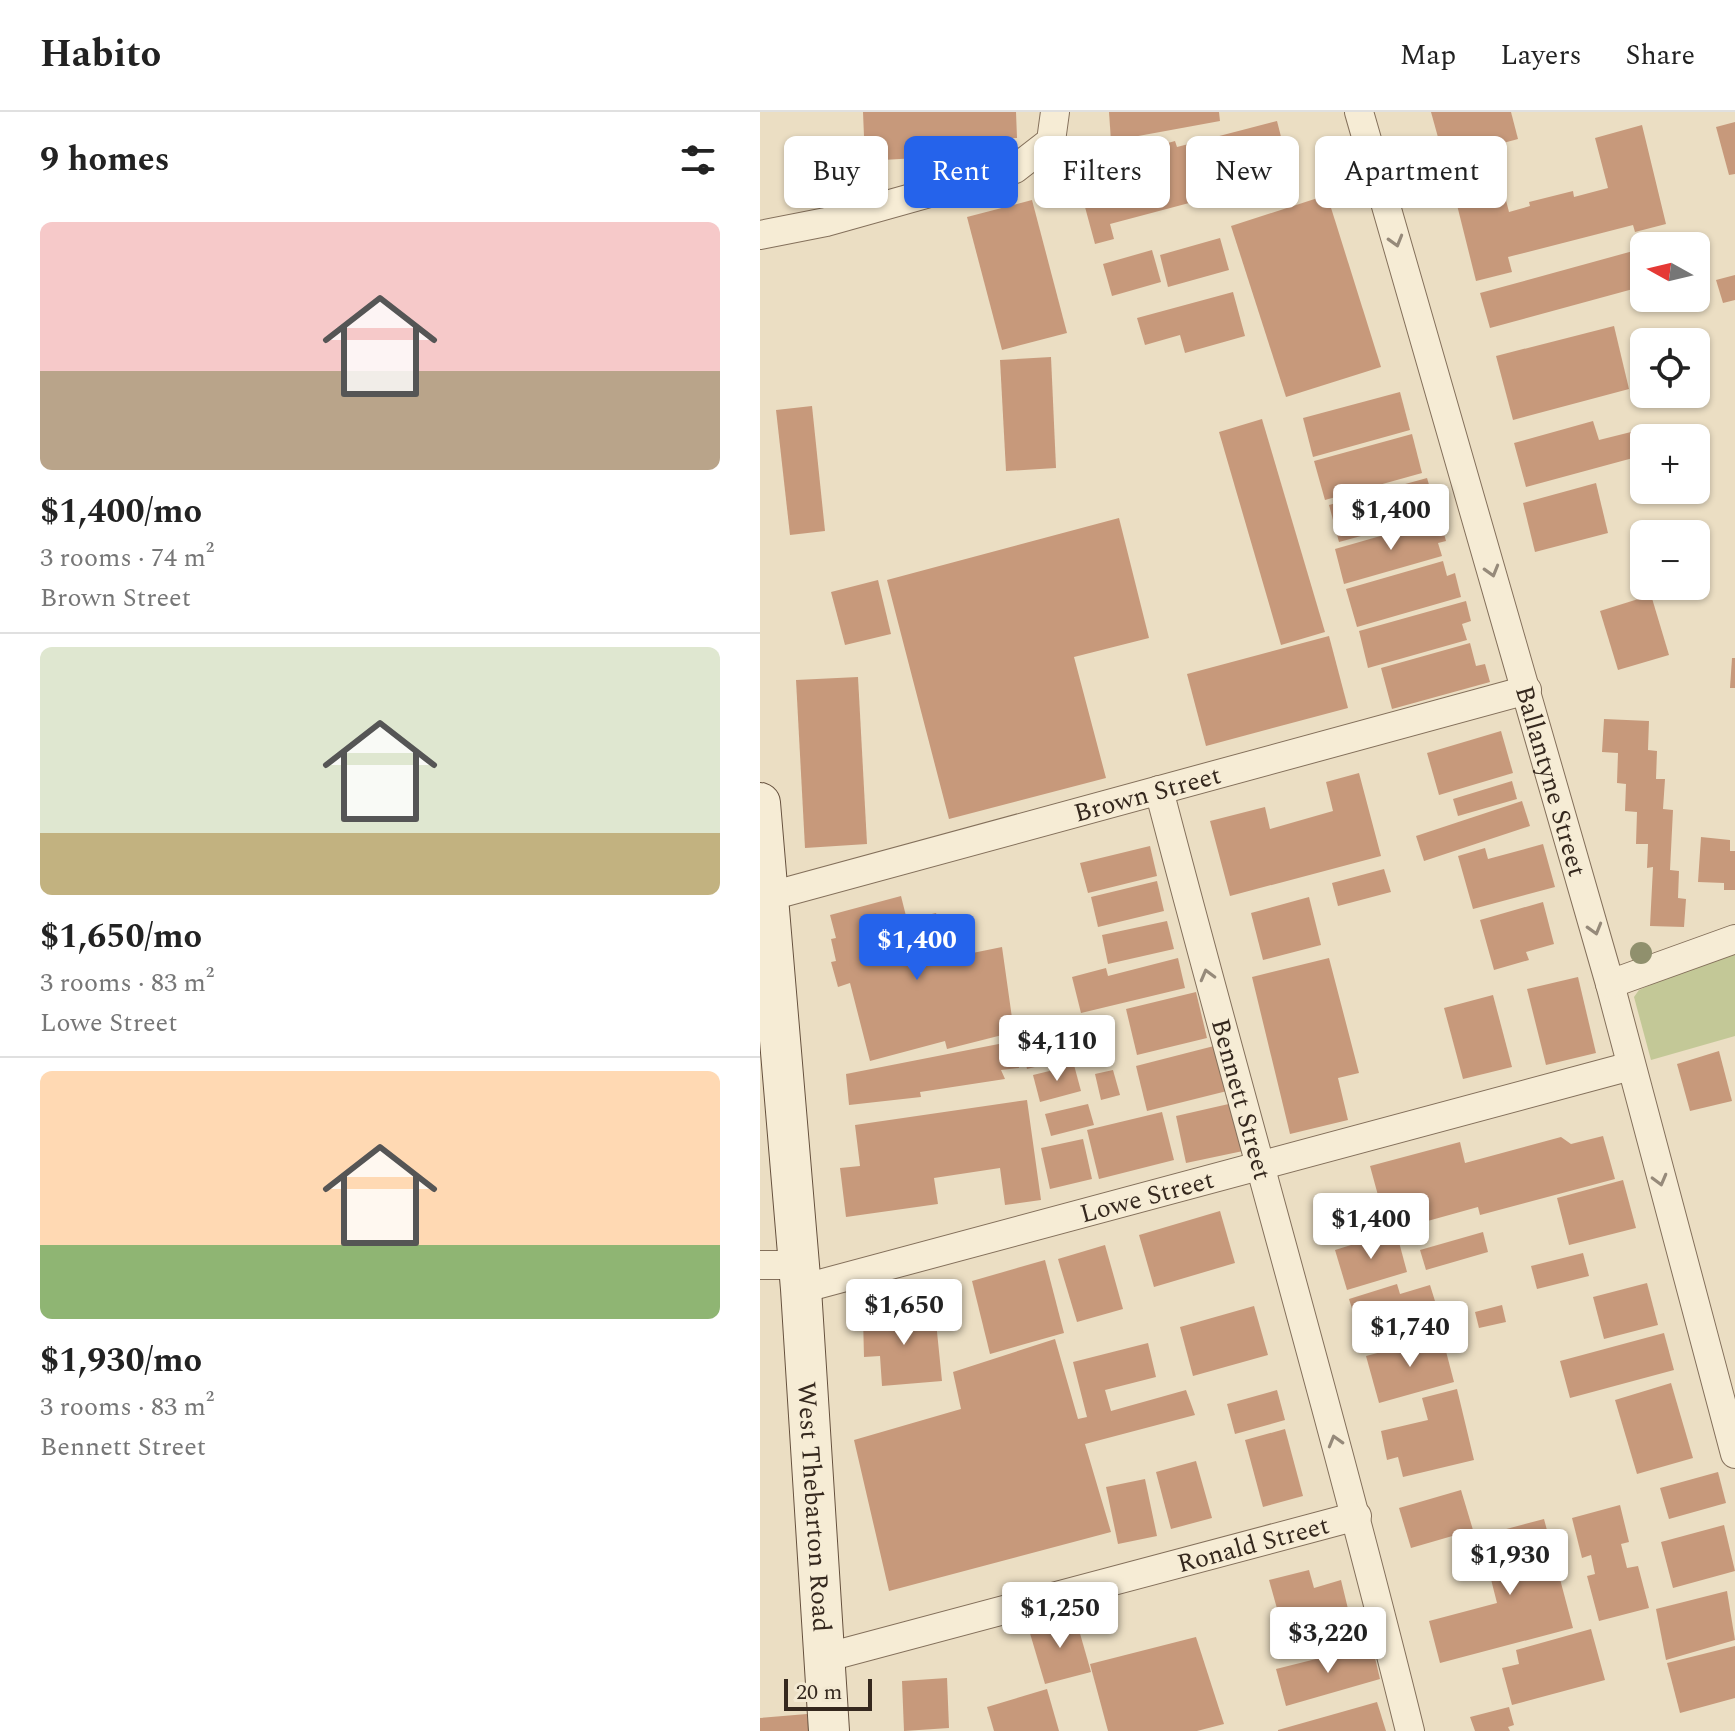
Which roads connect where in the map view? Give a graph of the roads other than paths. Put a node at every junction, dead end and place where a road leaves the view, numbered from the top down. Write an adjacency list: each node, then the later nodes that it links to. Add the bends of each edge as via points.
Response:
1 (1055, 112): 3 (street, via 1051,141 1015,169)
2 (1359, 112): 4 (street, Ballantyne Street, one-way to 4)
3 (760, 235)
4 (1527, 690): 5 (street, Brown Street); 9 (street, Ballantyne Street, one-way to 9)
5 (1159, 790): 7 (street, Brown Street); 11 (street, Bennett Street, one-way to 5)
6 (760, 803): 7 (street, West Thebarton Road)
7 (767, 897): 12 (street, West Thebarton Road)
8 (1735, 939): 9 (street)
9 (1610, 984): 10 (street, Ballantyne Street)
10 (1631, 1066): 11 (street, Lowe Street); 13 (street, Ballantyne Street, one-way to 13)
11 (1258, 1166): 12 (street, Lowe Street); 14 (street, Bennett Street, one-way to 11)
12 (786, 1273): 15 (street, West Thebarton Road)
13 (1735, 1454)
14 (1357, 1516): 15 (street, Ronald Street); 17 (street, Bennett Street)
15 (824, 1658): 16 (street, West Thebarton Road)
16 (829, 1731)
17 (1410, 1731)

